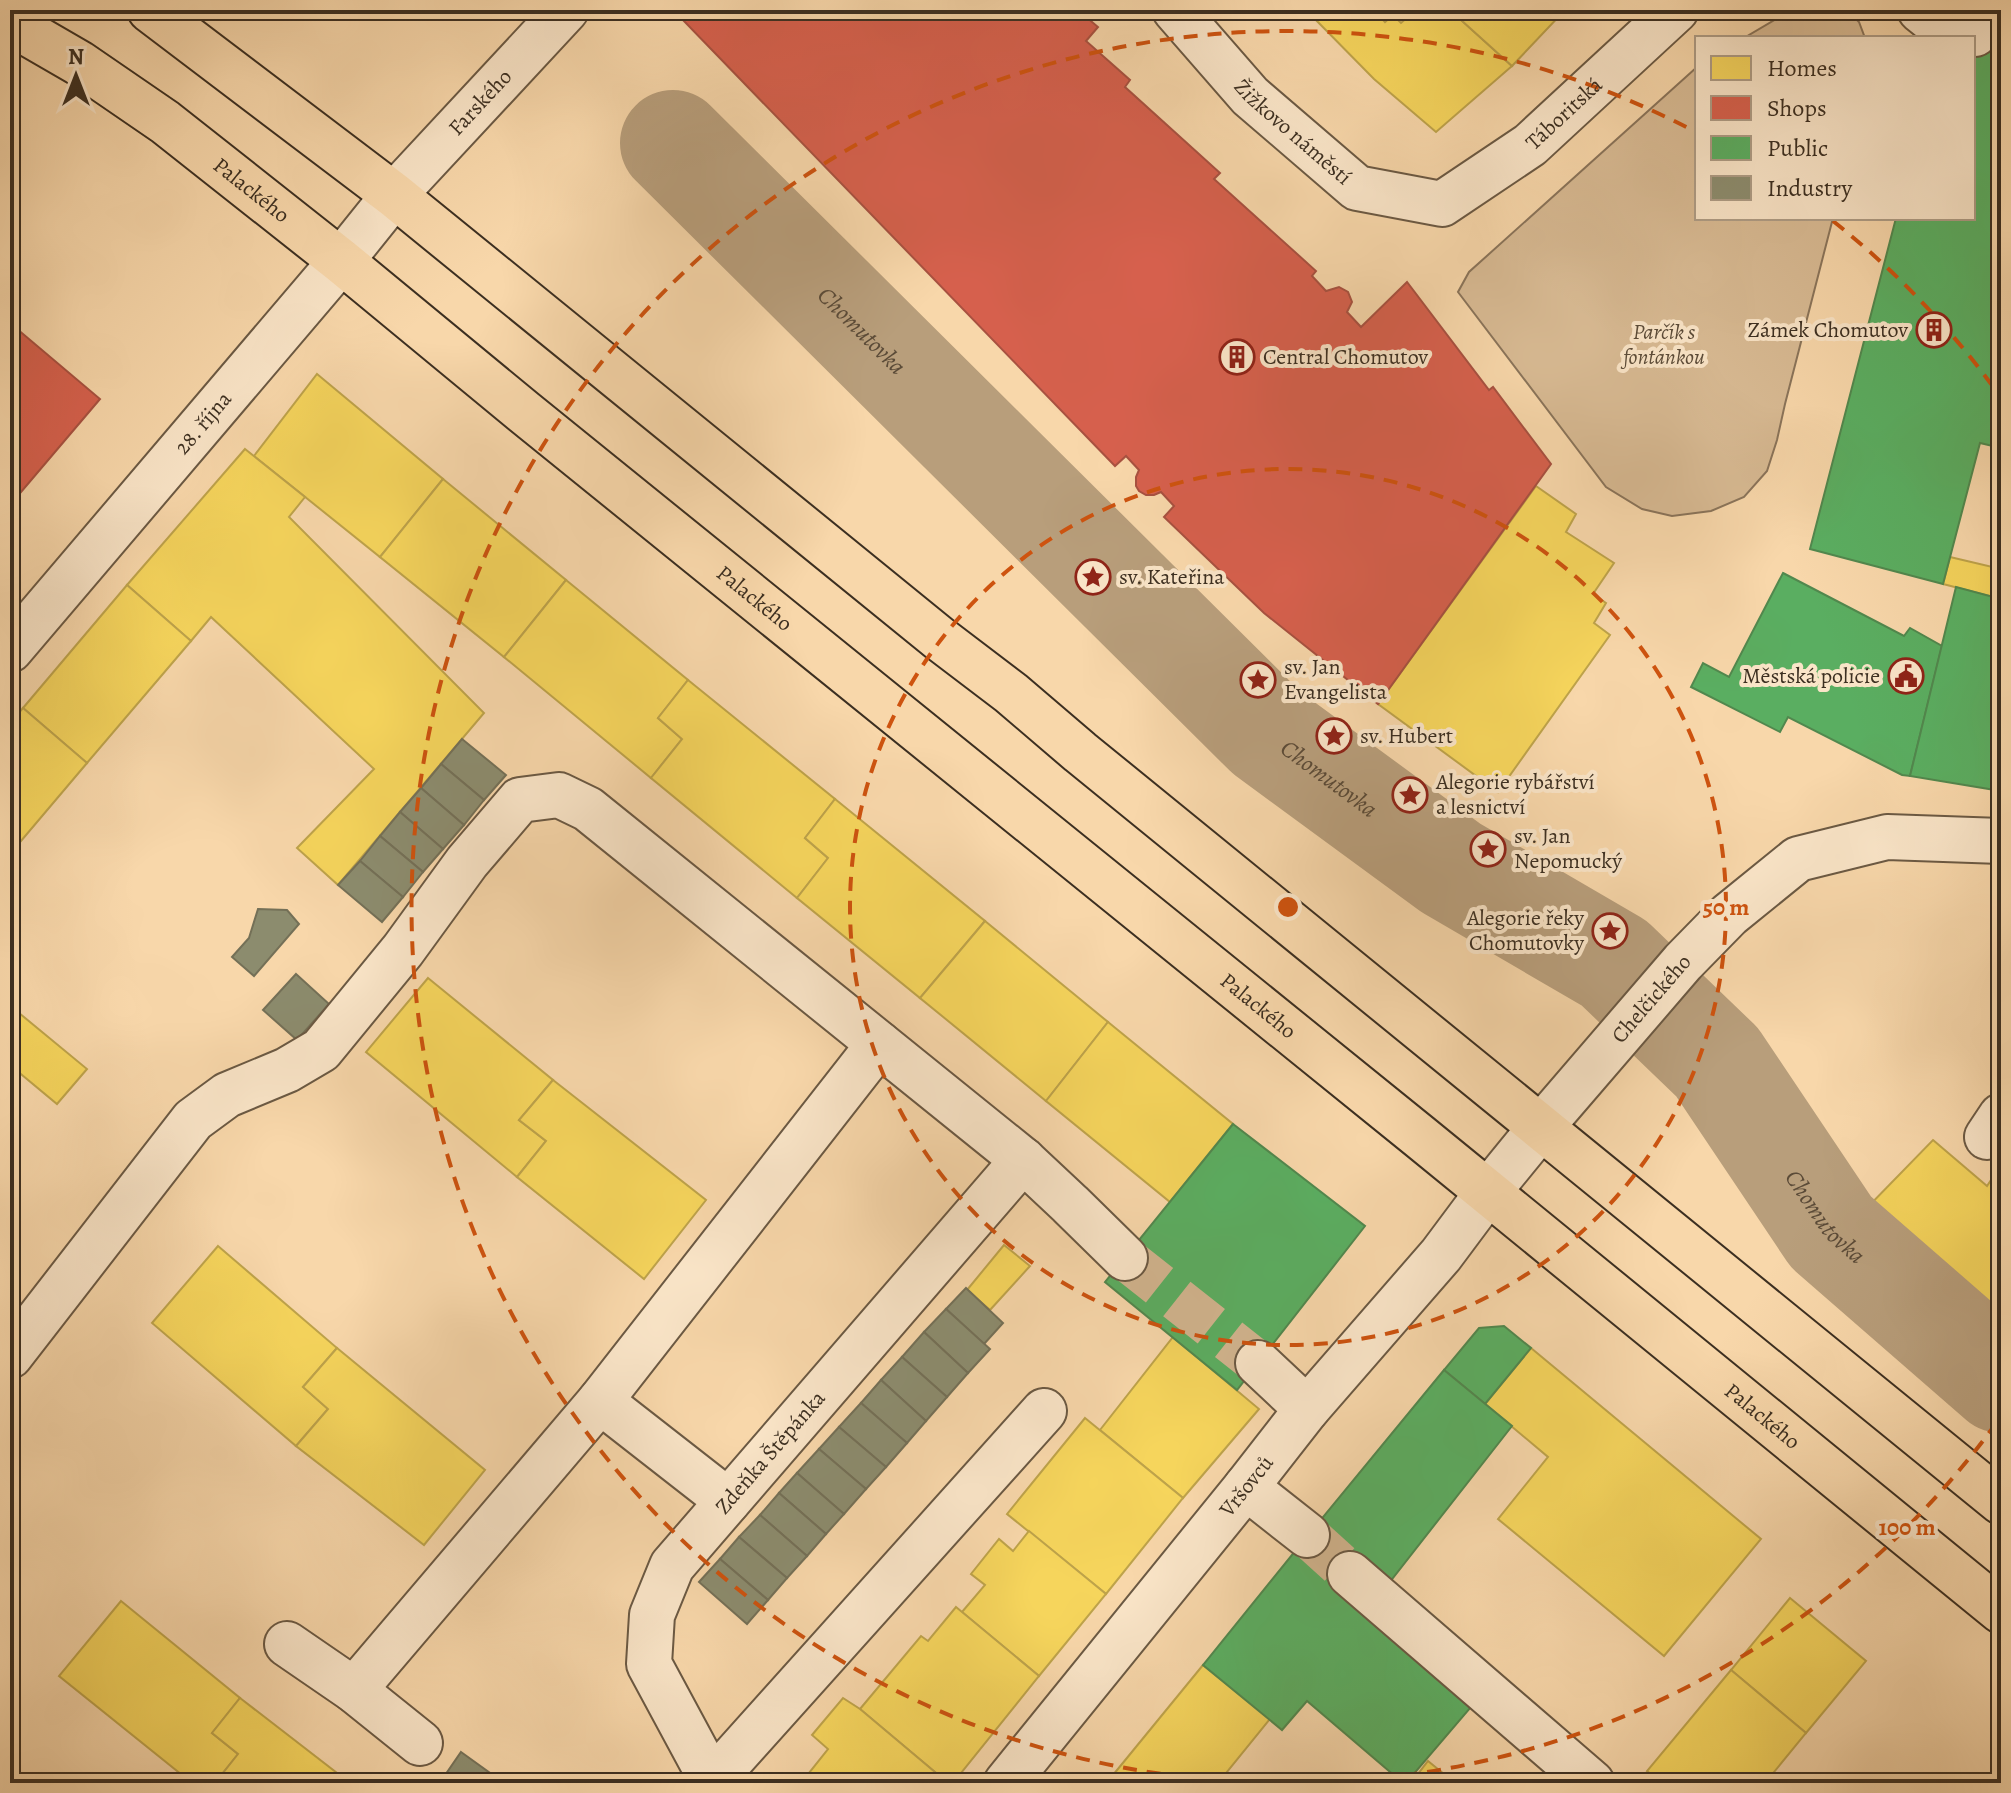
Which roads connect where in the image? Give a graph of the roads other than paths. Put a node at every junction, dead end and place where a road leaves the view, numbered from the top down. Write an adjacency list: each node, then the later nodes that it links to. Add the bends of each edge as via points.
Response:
1 (150, 10): 8 (main road)
2 (566, 10): 8 (street, Farského)
3 (1175, 10): 9 (street, Žižkovo náměstí, via 1250,96 1357,188)
4 (1676, 10): 9 (street, Táboritská, via 1530,145)
5 (1920, 10): 7 (street, via 1945,30)
6 (10, 23): 10 (main road, Palackého, via 165,122)
7 (1975, 34)
8 (394, 195): 10 (street, 28. října); 14 (main road)
9 (1442, 204)
10 (341, 261): 11 (street, 28. října); 16 (main road, Palackého)
11 (10, 650)
12 (2001, 841): 14 (street, Chelčického, via 1887,837 1798,859 1729,915 1683,962)
13 (879, 1044): 15 (street); 18 (street, via 588,809 559,795 520,800 321,1050 227,1095 193,1120); 20 (street)
14 (1541, 1127): 16 (street); 25 (main road)
15 (1023, 1160): 17 (street); 24 (street, Zdeňka Štěpánka)
16 (1488, 1192): 21 (street, Vršovců, via 1441,1255); 28 (main road, Palackého)
17 (1125, 1258)
18 (10, 1356)
19 (1258, 1363): 21 (street)
20 (600, 1401): 24 (street); 30 (street)
21 (1307, 1409): 23 (street, Vršovců)
22 (1044, 1411): 32 (street)
23 (1246, 1487): 26 (street); 33 (street, Vršovců)
24 (728, 1501): 32 (street, Zdeňka Štěpánka, via 672,1566 652,1615 649,1664)
25 (2001, 1502)
26 (1307, 1535)
27 (1350, 1574): 34 (street)
28 (2001, 1611)
29 (287, 1644): 30 (street)
30 (354, 1690): 31 (street)
31 (420, 1743)
32 (711, 1782)
33 (1006, 1783)
34 (1592, 1783)

